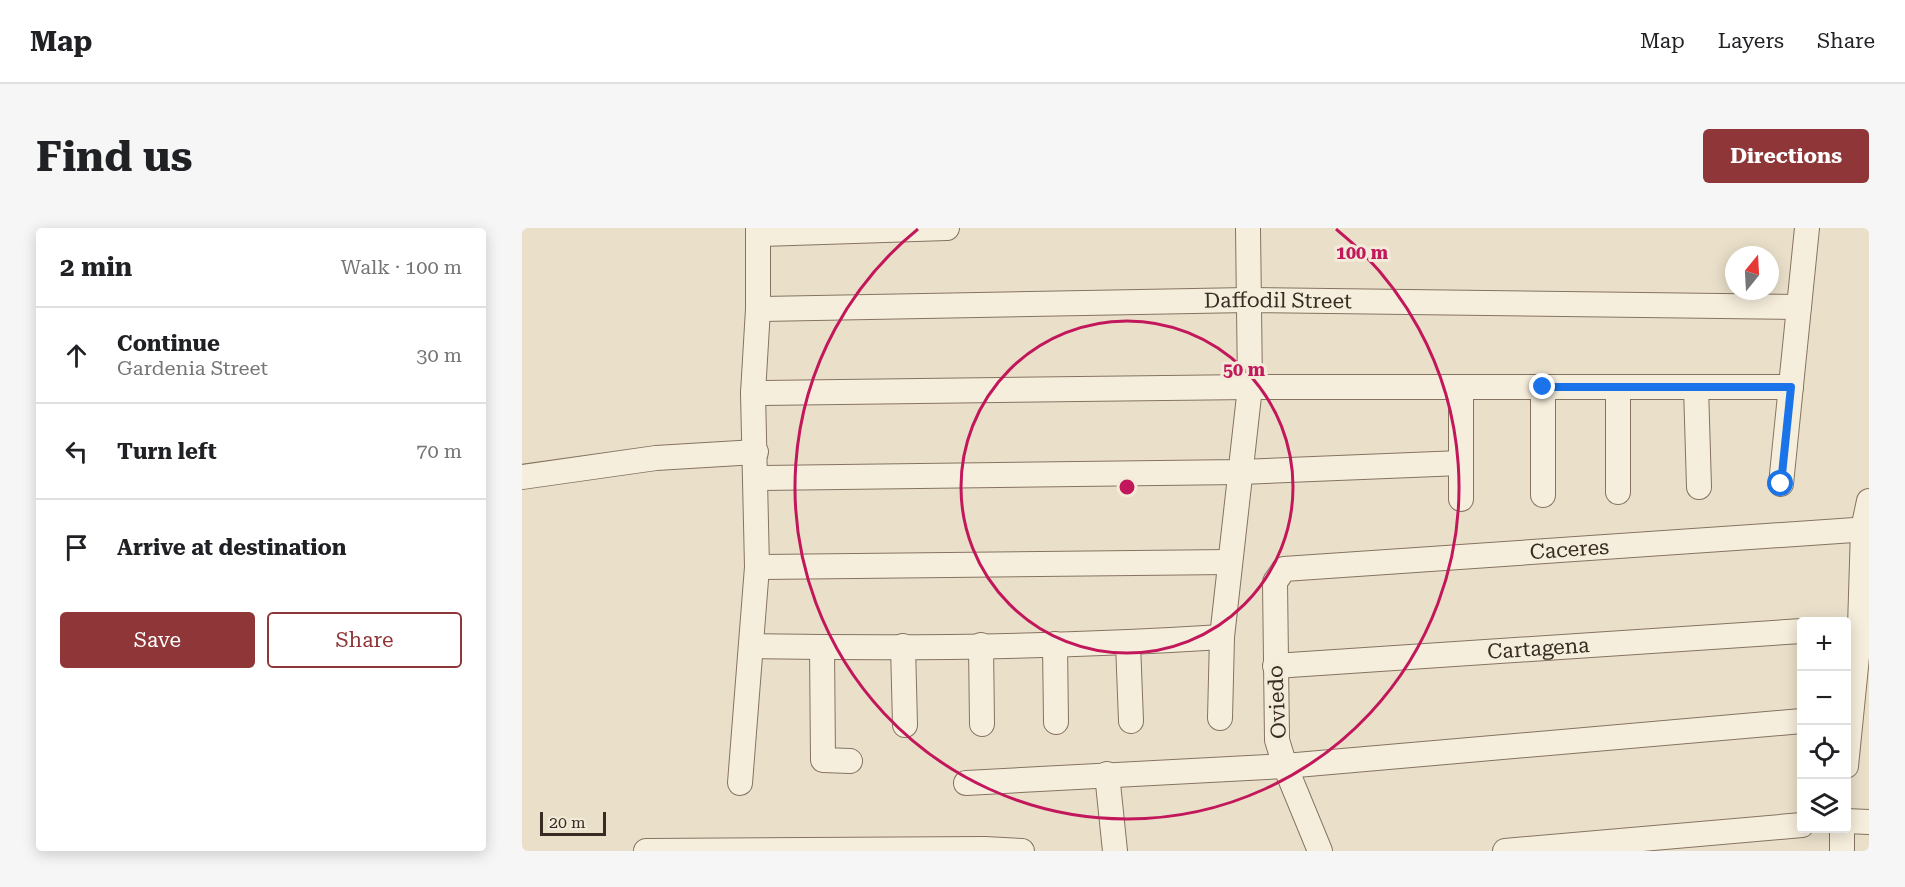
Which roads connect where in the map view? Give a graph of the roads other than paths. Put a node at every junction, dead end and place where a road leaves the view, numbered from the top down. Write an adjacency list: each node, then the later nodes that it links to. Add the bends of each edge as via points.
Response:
1 (947, 228): 4 (street)
2 (1248, 228): 5 (street)
3 (1807, 228): 6 (street)
4 (758, 231): 7 (street)
5 (1248, 300): 6 (street, Daffodil Street); 7 (street, Daffodil Street); 8 (street)
6 (1799, 307): 11 (street)
7 (758, 309): 14 (street)
8 (1250, 387): 12 (street); 14 (street); 17 (street)
9 (1543, 387): 12 (street); 13 (street); 23 (street)
10 (1696, 387): 11 (street); 13 (street); 21 (street)
11 (1791, 387): 20 (street)
12 (1461, 388): 16 (street)
13 (1618, 388): 22 (street)
14 (753, 393): 15 (street)
15 (756, 452): 18 (street, via 656,458); 19 (street)
16 (1461, 464): 17 (street); 24 (street)
17 (1240, 472): 19 (street); 27 (street)
18 (522, 477)
19 (755, 478): 28 (street)
20 (1781, 484)
21 (1699, 487)
22 (1618, 492)
23 (1543, 495)
24 (1461, 499)
25 (1869, 501): 26 (street)
26 (1866, 529): 29 (street, Caceres, via 1284,570); 30 (street)
27 (1229, 562): 28 (street); 32 (street)
28 (758, 567): 36 (street)
29 (1275, 582): 39 (street, Oviedo)
30 (1858, 628): 40 (street)
31 (1797, 631): 39 (street, Cartagena)
32 (1222, 637): 33 (street); 41 (street)
33 (1128, 643): 34 (street); 42 (street)
34 (1055, 644): 35 (street); 44 (street)
35 (981, 645): 37 (street); 45 (street)
36 (752, 646): 38 (street); 51 (street)
37 (903, 646): 38 (street); 46 (street)
38 (822, 647): 48 (street, via 823,760)
39 (1275, 666): 49 (street, Oviedo, via 1277,740)
40 (1855, 717): 47 (street)
41 (1220, 718)
42 (1131, 721)
43 (1797, 721): 49 (street)
44 (1056, 722)
45 (982, 724)
46 (905, 725)
47 (1851, 739)
48 (850, 761)
49 (1285, 766): 50 (street); 61 (street, Oviedo)
50 (1107, 774): 52 (street); 60 (street)
51 (740, 783)
52 (966, 783)
53 (1851, 821): 54 (street)
54 (1869, 822)
55 (1797, 825): 62 (street)
56 (1842, 833): 63 (street)
57 (679, 850): 58 (street); 59 (street)
58 (646, 851)
59 (1022, 851)
60 (1115, 851)
61 (1320, 851)
62 (1505, 851)
63 (1842, 851)

